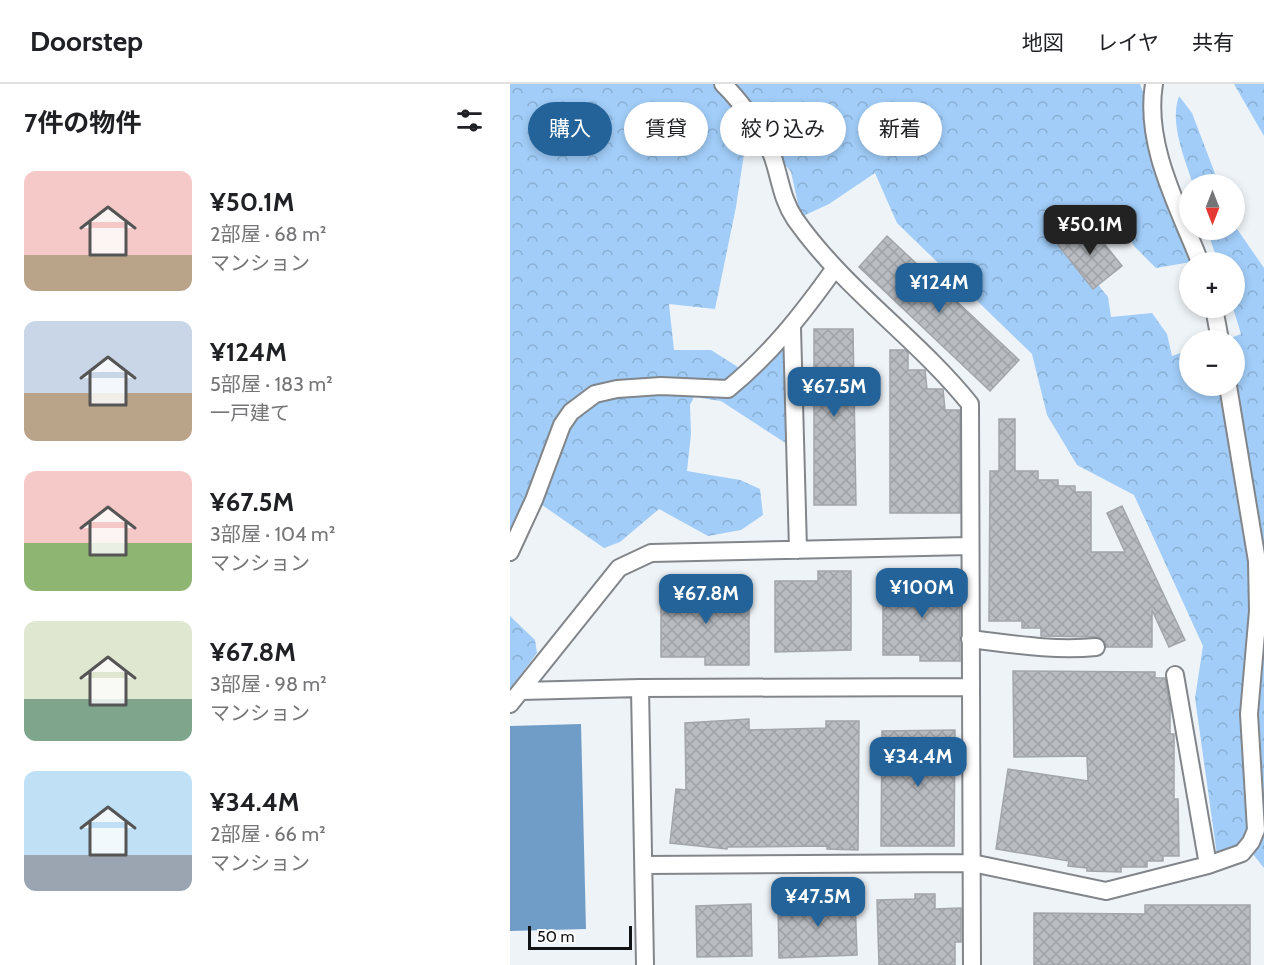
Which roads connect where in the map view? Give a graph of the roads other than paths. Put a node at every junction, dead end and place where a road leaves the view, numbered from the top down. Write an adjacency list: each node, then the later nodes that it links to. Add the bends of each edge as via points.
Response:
1 (723, 84): 4 (street, via 734,94 775,162 786,205)
2 (1154, 84): 3 (street, via 1151,114 1158,151)
3 (1196, 252)
4 (836, 268): 5 (street); 7 (street, via 970,404)
5 (792, 328): 8 (street); 9 (street, via 728,389 617,389 595,394 571,412 562,425)
6 (1230, 396): 20 (street, via 1257,561 1249,714 1256,830 1242,853)
7 (969, 546): 8 (street); 10 (street)
8 (798, 550): 12 (street, via 651,553 619,568)
9 (510, 552)
10 (970, 639): 11 (street, via 1068,650); 14 (street)
11 (1096, 647)
12 (545, 661): 16 (street); 17 (street)
13 (1175, 675): 20 (street)
14 (970, 687): 15 (street); 18 (street)
15 (640, 688): 16 (street); 19 (street)
16 (558, 690): 17 (street)
17 (515, 698)
18 (972, 863): 19 (street); 20 (street, via 1106,891); 22 (street)
19 (645, 865): 21 (street)
20 (1208, 865)
21 (645, 965)
22 (972, 965)

